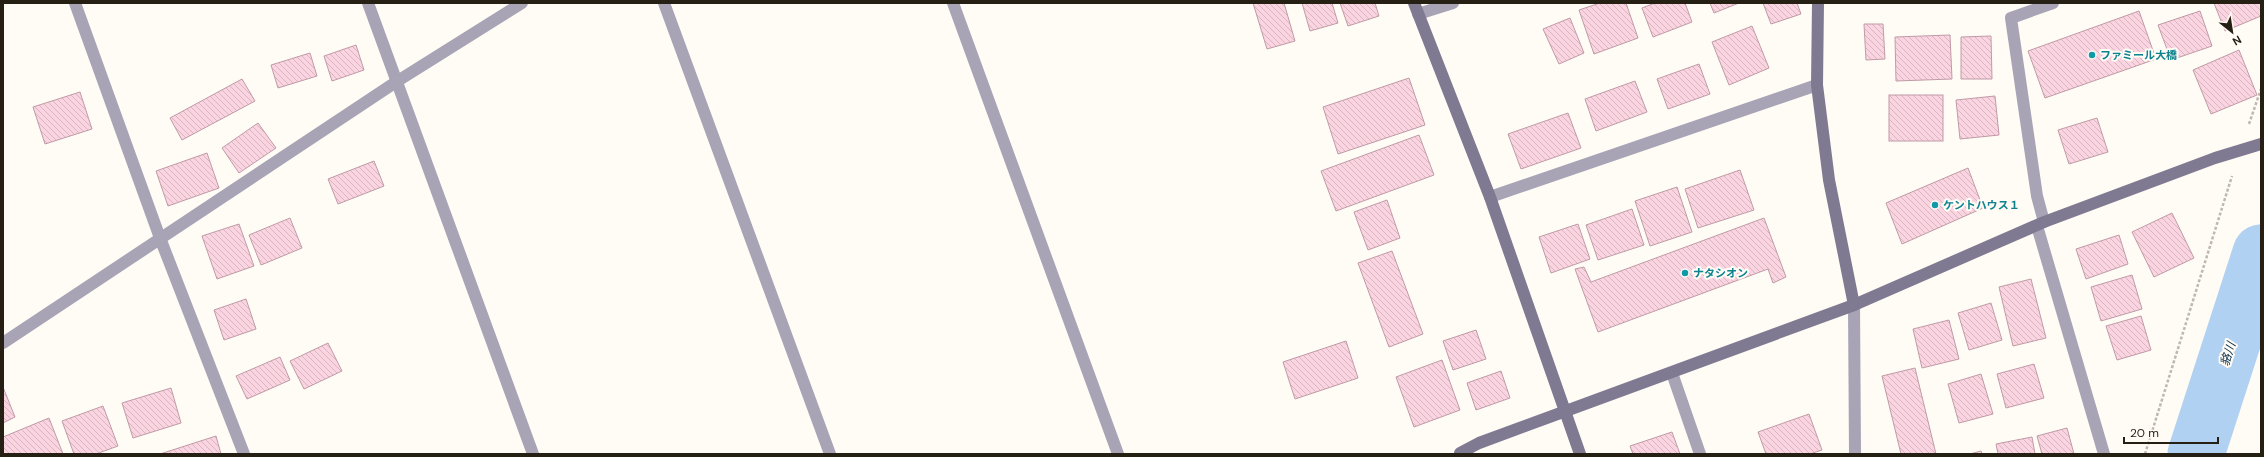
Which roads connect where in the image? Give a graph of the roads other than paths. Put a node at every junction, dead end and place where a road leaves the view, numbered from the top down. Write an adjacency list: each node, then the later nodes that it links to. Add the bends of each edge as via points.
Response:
1 (76, 3): 15 (street)
2 (368, 3): 10 (street)
3 (522, 3): 10 (street)
4 (664, 3): 23 (street)
5 (952, 3): 24 (street)
6 (1453, 3): 9 (street)
7 (1818, 3): 11 (street)
8 (2053, 3): 14 (street, via 2012,18)
9 (1416, 9): 13 (street)
10 (396, 82): 15 (street); 22 (street)
11 (1817, 85): 13 (street); 16 (street, via 1829,180)
12 (2260, 144): 14 (street)
13 (1490, 197): 19 (street)
14 (2041, 224): 16 (street); 28 (street)
15 (160, 238): 17 (street); 21 (street)
16 (1854, 305): 18 (street); 27 (street)
17 (3, 344)
18 (1672, 373): 19 (street); 26 (street)
19 (1565, 412): 20 (street, via 1479,443); 25 (street)
20 (1459, 453)
21 (244, 454)
22 (533, 454)
23 (830, 454)
24 (1118, 454)
25 (1580, 454)
26 (1700, 454)
27 (1855, 454)
28 (2104, 454)

